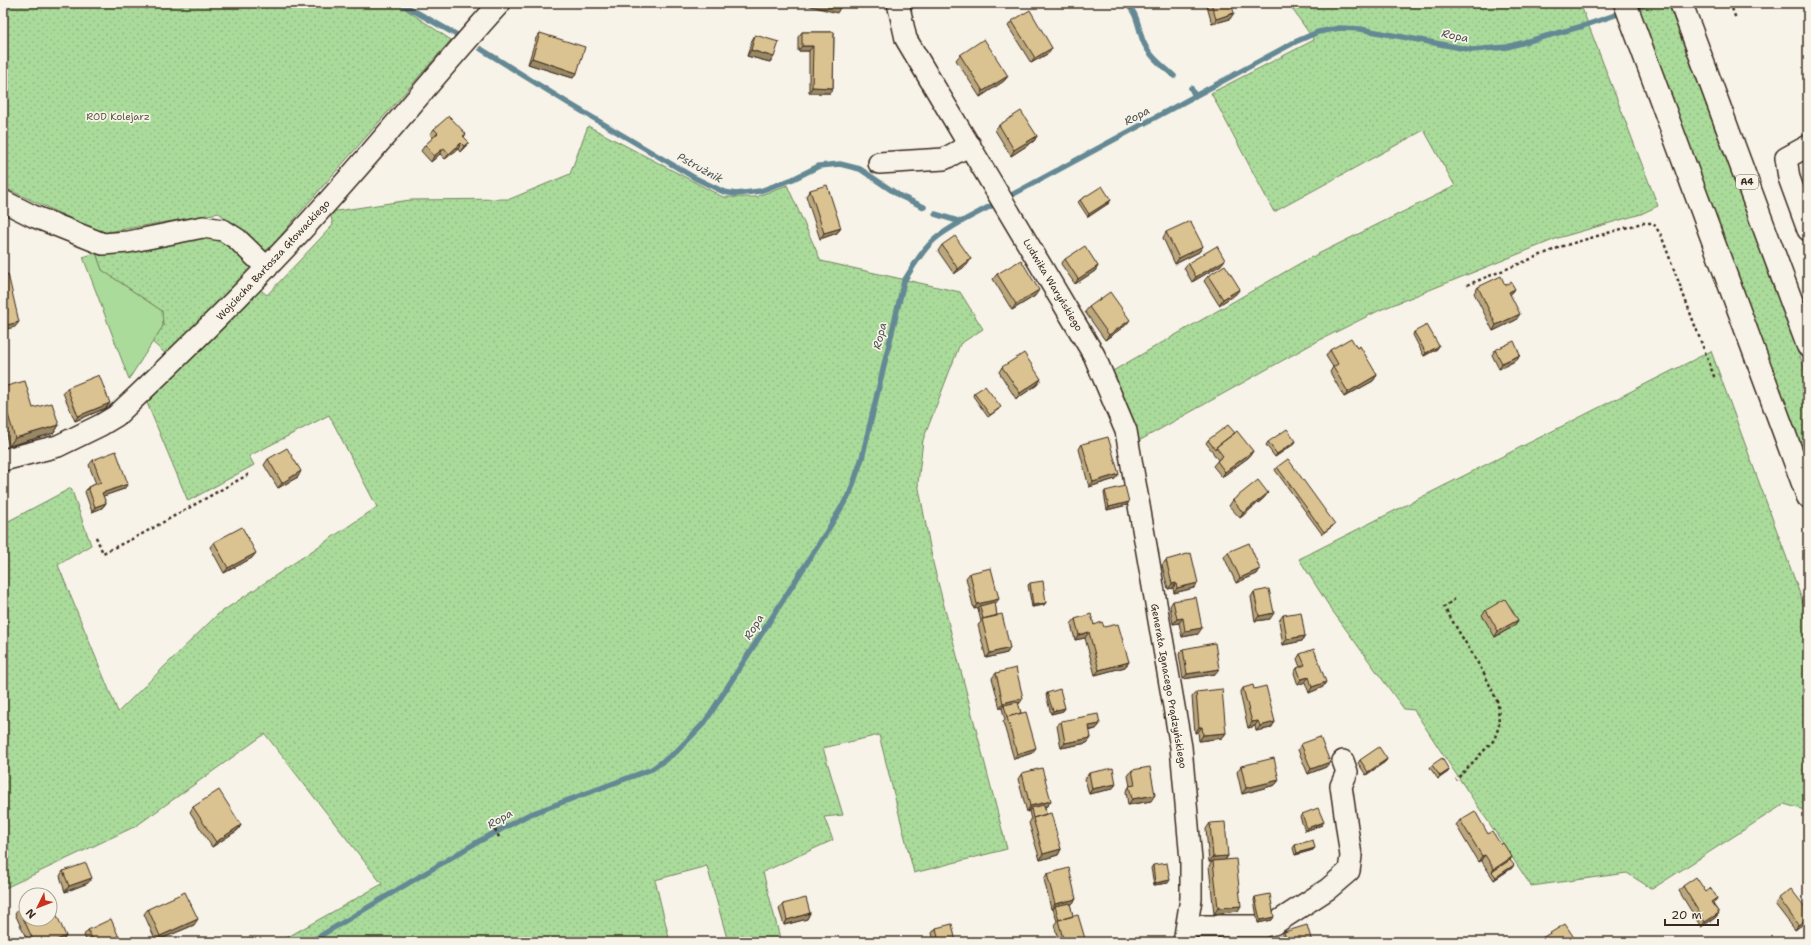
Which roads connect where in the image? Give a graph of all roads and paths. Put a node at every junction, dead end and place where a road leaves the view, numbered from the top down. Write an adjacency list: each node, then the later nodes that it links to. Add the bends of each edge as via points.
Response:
1 (500, 3): 12 (street, Wojciecha Bartosza Głowackiego, via 323,208)
2 (898, 3): 7 (street, Ludwika Waryńskiego, via 906,39)
3 (1625, 3): 19 (highway)
4 (1730, 3): 6 (path)
5 (1683, 10): 14 (highway, A4)
6 (1736, 19)
7 (970, 145): 9 (street, via 944,159); 16 (street, Ludwika Waryńskiego, via 1094,355)
8 (1808, 146): 11 (street, via 1786,158 1789,178)
9 (879, 163)
10 (3, 201): 12 (street, via 103,244 128,242 203,227 223,230 238,239)
11 (1808, 230)
12 (266, 268): 17 (street, Wojciecha Bartosza Głowackiego, via 194,342 116,416 58,446)
13 (1467, 285): 15 (path, via 1563,246 1642,223 1653,223 1662,235)
14 (1808, 346)
15 (1715, 380)
16 (1126, 431): 26 (street, Generała Ignacego Prądzyńskiego, via 1182,747 1191,860 1191,899)
17 (3, 460)
18 (251, 473): 20 (path, via 103,553)
19 (1808, 497)
20 (96, 537)
21 (1455, 599): 23 (path, via 1444,607 1485,675 1498,703 1499,726 1494,740)
22 (1343, 761): 26 (street, via 1346,772 1341,786 1351,856 1349,871 1328,889 1274,924)
23 (1456, 780)
24 (492, 824): 25 (path)
25 (500, 839)
26 (1186, 934)

